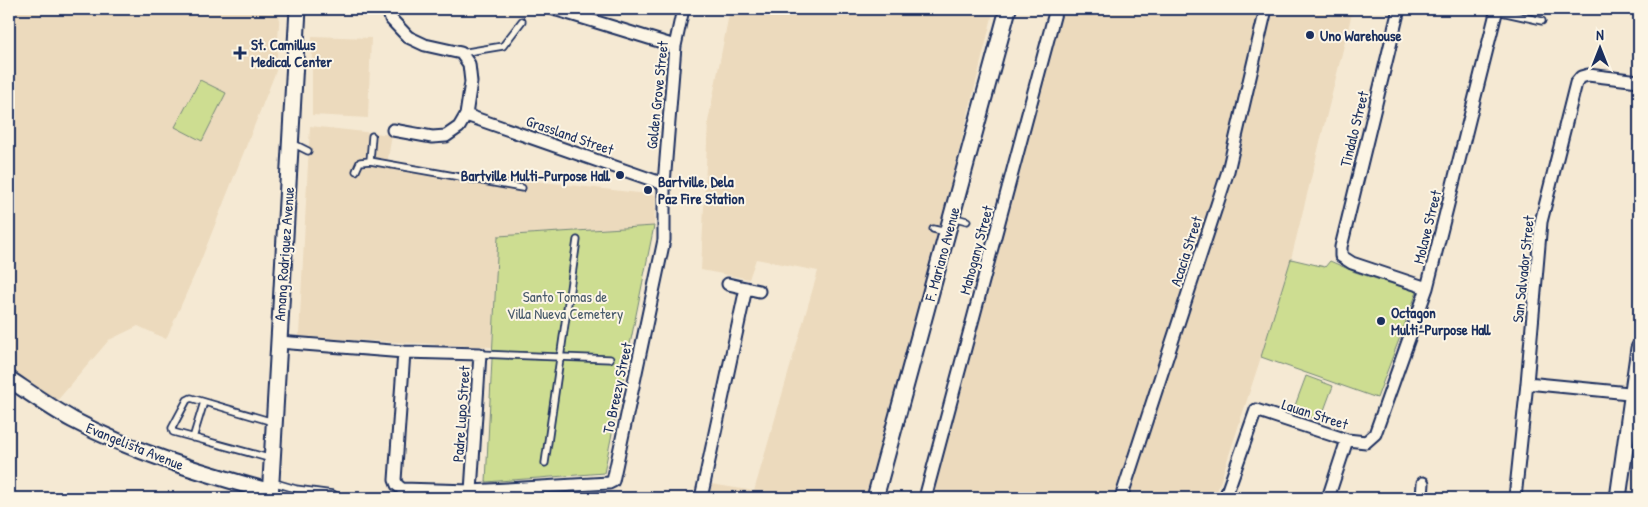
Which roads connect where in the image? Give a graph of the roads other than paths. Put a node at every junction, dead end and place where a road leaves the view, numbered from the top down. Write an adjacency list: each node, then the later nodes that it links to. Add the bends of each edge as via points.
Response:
1 (298, 9): 18 (street, Amang Rodriguez Avenue)
2 (387, 9): 13 (street, via 391,19 408,38)
3 (554, 9): 12 (street)
4 (683, 9): 12 (street, Golden Grove Street)
5 (1008, 9): 50 (street, F. Mariano Avenue, via 959,219 940,231)
6 (1056, 9): 51 (street, Mahogany Street)
7 (1266, 9): 52 (street, Acacia Street, via 1228,171)
8 (1399, 9): 27 (street, Tindalo Street, via 1341,256 1352,263)
9 (1494, 10): 11 (lane); 27 (street, Molave Street)
10 (522, 21): 13 (lane, via 503,46)
11 (1542, 21)
12 (676, 46): 22 (street, Golden Grove Street)
13 (461, 53): 15 (street, via 470,64)
14 (1639, 81): 36 (street, San Salvador Street, via 1588,75 1581,76 1576,83 1541,222)
15 (466, 114): 16 (street, via 459,127 446,136 432,137); 22 (street, Grassland Street)
16 (393, 130)
17 (372, 136): 20 (lane)
18 (291, 143): 19 (lane); 29 (street, Amang Rodriguez Avenue)
19 (308, 151)
20 (370, 161): 21 (lane, via 360,162); 23 (lane)
21 (356, 171)
22 (664, 184): 47 (street, To Breezy Street, via 664,240 613,480 609,483)
23 (522, 188)
24 (577, 240): 33 (lane)
25 (728, 284): 26 (street)
26 (746, 288): 28 (street); 49 (street)
27 (1427, 288): 42 (street, Molave Street, via 1375,434)
28 (759, 291)
29 (279, 342): 31 (street, Padre Lupo Street); 39 (street, Amang Rodriguez Avenue)
30 (1639, 348): 37 (street)
31 (404, 352): 32 (street, Padre Lupo Street); 47 (street, via 397,485 402,489)
32 (480, 354): 33 (lane); 47 (street, Padre Lupo Street)
33 (562, 356): 34 (lane); 44 (lane)
34 (610, 359)
35 (9, 379): 46 (street, Evangelista Avenue, via 48,406 113,439 201,472)
36 (1527, 383): 37 (street); 56 (street, San Salvador Street)
37 (1637, 394): 57 (street)
38 (204, 402): 39 (lane); 40 (lane); 40 (lane, via 187,400 172,428 173,432)
39 (276, 423): 43 (street, Amang Rodriguez Avenue)
40 (193, 438): 43 (lane)
41 (1347, 440): 42 (street, Lauan Street); 53 (street, Lauan Street, via 1256,410); 54 (street)
42 (1366, 442)
43 (274, 460): 46 (street, Amang Rodriguez Avenue)
44 (545, 463)
45 (1422, 483): 55 (street)
46 (271, 491): 48 (lane, via 296,489 333,494)
47 (471, 491)
48 (339, 498)
49 (701, 498)
50 (875, 498)
51 (925, 498)
52 (1121, 498)
53 (1225, 498)
54 (1328, 498)
55 (1422, 498)
56 (1515, 498)
57 (1618, 498)

